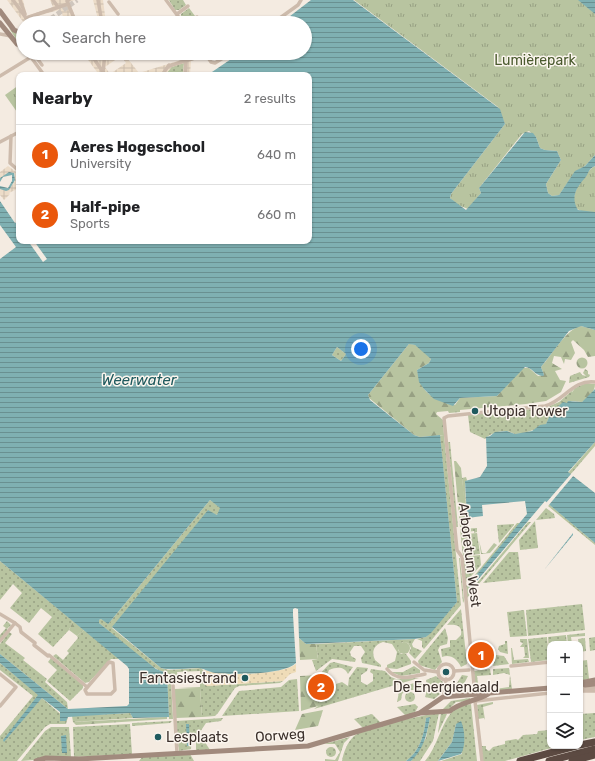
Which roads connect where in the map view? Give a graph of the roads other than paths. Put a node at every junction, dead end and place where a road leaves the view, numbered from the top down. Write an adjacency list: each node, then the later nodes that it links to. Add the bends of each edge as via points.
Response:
1 (13, 0): 14 (street)
2 (20, 0): 15 (street)
3 (54, 0): 10 (street)
4 (98, 0): 18 (street)
5 (166, 0): 13 (street)
6 (301, 0): 19 (street)
7 (69, 2): 10 (street); 17 (street)
8 (109, 2): 12 (street)
9 (188, 6): 13 (street)
10 (58, 7): 16 (street)
11 (0, 11): 21 (street)
12 (118, 14)
13 (177, 14)
14 (25, 16)
15 (25, 16)
16 (32, 16)
17 (74, 16)
18 (101, 16)
19 (283, 16)
20 (0, 23): 23 (street)
21 (16, 31)
22 (0, 34): 23 (street)
23 (11, 36): 24 (street)
24 (16, 42)
25 (23, 60): 39 (street)
26 (35, 60): 34 (street)
27 (37, 60): 33 (street)
28 (95, 60): 35 (street)
29 (105, 60): 36 (street)
30 (186, 60): 37 (street, via 169,65); 38 (street)
31 (209, 60): 32 (street, via 217,63)
32 (221, 60)
33 (42, 65)
34 (42, 72)
35 (103, 72)
36 (104, 72)
37 (164, 72)
38 (185, 72)
39 (0, 76)
40 (16, 134): 41 (street)
41 (11, 136): 42 (street); 43 (street, via 10,163)
42 (0, 142)
43 (16, 168)
44 (595, 382): 72 (street, Arboretum West, via 578,384 557,402 545,406 445,417 457,550 462,556)
45 (0, 614): 46 (street)
46 (15, 623): 47 (street); 63 (street, via 34,644)
47 (0, 641)
48 (414, 662): 56 (street)
49 (547, 662): 50 (street)
50 (511, 666)
51 (387, 669): 56 (street, via 397,678)
52 (469, 670): 53 (street)
53 (454, 671): 54 (street, via 446,664 441,666); 57 (street, via 452,677)
54 (438, 672): 56 (street); 57 (street)
55 (0, 674): 77 (street, via 16,687)
56 (425, 674)
57 (446, 679): 69 (street)
58 (595, 680): 59 (street)
59 (583, 683)
60 (583, 684): 61 (street)
61 (595, 684)
62 (173, 685): 84 (street)
63 (87, 687): 63 (street, via 109,662 113,663 115,690 111,694 87,694)
64 (547, 688): 71 (street, Oorweg)
65 (595, 688): 66 (street)
66 (583, 690)
67 (583, 690): 68 (street)
68 (595, 691)
69 (444, 693)
70 (547, 693): 75 (street)
71 (488, 694): 72 (street, Oorweg); 73 (street, Oorweg)
72 (473, 695): 73 (street); 74 (street, Oorweg)
73 (482, 697): 75 (street); 76 (street, Oorweg)
74 (438, 700): 78 (street); 79 (street, Oorweg)
75 (488, 700): 76 (street)
76 (474, 702): 78 (street, Oorweg, via 455,706 450,711); 90 (street)
77 (0, 706)
78 (436, 712): 79 (street, Oorweg)
79 (420, 713): 84 (street, Oorweg, via 317,744)
80 (595, 742): 81 (highway)
81 (583, 744)
82 (565, 749): 91 (highway)
83 (595, 750): 92 (highway)
84 (176, 753): 86 (street, Oorweg)
85 (595, 756): 93 (highway)
86 (137, 758): 87 (street, Oorweg)
87 (59, 759): 88 (street, Oorweg, via 46,758); 89 (street, Oorweg)
88 (36, 761)
89 (51, 761)
90 (482, 761)
91 (520, 761)
92 (549, 761)
93 (572, 761)

